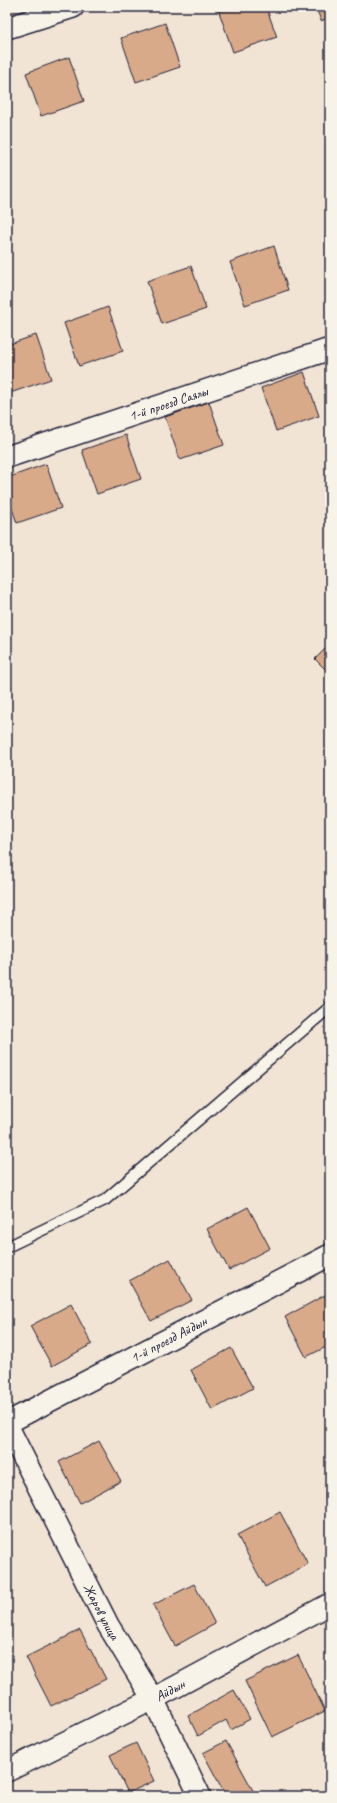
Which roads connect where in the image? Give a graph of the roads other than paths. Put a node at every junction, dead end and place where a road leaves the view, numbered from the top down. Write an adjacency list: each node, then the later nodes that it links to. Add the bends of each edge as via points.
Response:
1 (73, 7): 2 (street)
2 (7, 28)
3 (330, 349): 4 (street, 1-й проезд Саялы)
4 (7, 457)
5 (330, 1007): 6 (lane, via 104,1200)
6 (7, 1247)
7 (330, 1255): 8 (street, 1-й проезд Айдын)
8 (7, 1424): 10 (street, Жаров улица, via 108,1625)
9 (330, 1604): 10 (street, Айдын)
10 (153, 1699): 11 (street, Айдын); 12 (street, Жаров улица)
11 (7, 1771)
12 (200, 1796)

